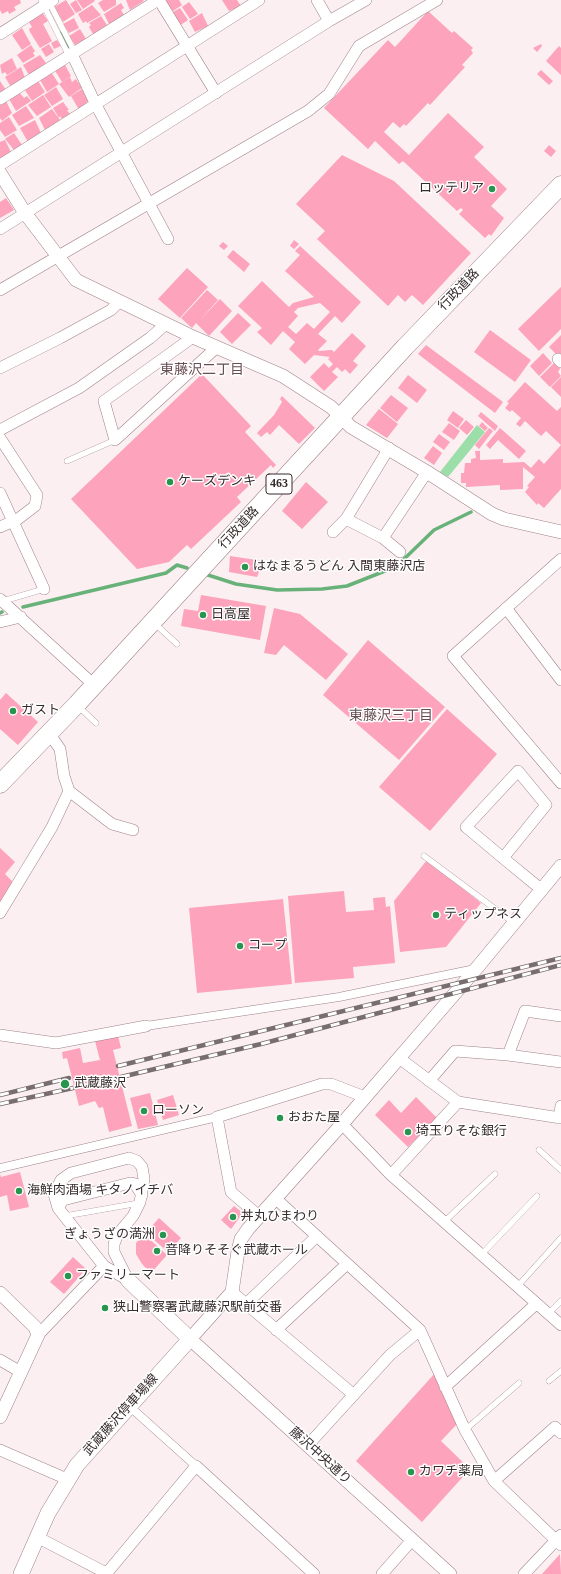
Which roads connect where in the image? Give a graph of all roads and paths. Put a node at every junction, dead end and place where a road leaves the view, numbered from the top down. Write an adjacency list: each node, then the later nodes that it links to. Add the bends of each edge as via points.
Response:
1 (158, 0): 9 (street); 10 (street)
2 (259, 0): 9 (street)
3 (317, 0): 7 (street)
4 (366, 0): 7 (street)
5 (437, 0): 18 (street, via 358,46 329,94 308,111)
6 (47, 2): 8 (street); 10 (lane, via 66,50)
7 (329, 21): 11 (street)
8 (0, 34)
9 (187, 46): 11 (street); 13 (street)
10 (72, 54): 12 (street); 13 (street)
11 (216, 93): 14 (street)
12 (0, 99)
13 (96, 104): 14 (street); 15 (street)
14 (122, 152): 18 (street); 19 (street)
15 (0, 165)
16 (0, 173): 19 (street)
17 (561, 185): 29 (highway, 行政道路 / 463)
18 (150, 204): 21 (street); 22 (street)
19 (25, 213): 20 (street); 22 (street)
20 (0, 229)
21 (168, 240)
22 (58, 255): 23 (street); 24 (street, via 76,280)
23 (0, 290)
24 (119, 302): 25 (street); 28 (street, via 111,310)
25 (166, 324): 26 (street); 30 (street, via 79,388)
26 (193, 337): 27 (street); 32 (street, via 104,401)
27 (217, 347): 29 (street, via 283,376 331,407); 32 (street)
28 (0, 368)
29 (341, 417): 33 (street, via 351,426); 49 (highway, 行政道路 / 463)
30 (0, 430)
31 (0, 438): 38 (street, via 37,495 35,506)
32 (115, 440): 34 (lane)
33 (389, 448): 35 (street); 37 (street)
34 (67, 461)
35 (427, 472): 41 (street, via 492,514); 42 (street)
36 (0, 493): 38 (street)
37 (346, 519): 40 (street); 42 (street)
38 (14, 521): 39 (street); 45 (street)
39 (0, 527)
40 (333, 532)
41 (561, 532)
42 (383, 538): 43 (street)
43 (400, 552)
44 (561, 560): 47 (street)
45 (44, 589): 46 (lane)
46 (1, 601): 48 (street)
47 (506, 608): 52 (street); 57 (street, via 453,656)
48 (21, 617): 50 (street); 53 (street)
49 (152, 621): 51 (lane); 53 (highway, 行政道路 / 463)
50 (0, 622)
51 (177, 644)
52 (561, 680)
53 (94, 685): 54 (highway, 行政道路 / 463)
54 (77, 704): 55 (lane); 56 (highway, 行政道路 / 463)
55 (96, 723)
56 (49, 734): 58 (highway, 行政道路 / 463); 59 (street, via 60,749)
57 (561, 783)
58 (0, 784)
59 (68, 792): 60 (street, via 112,824); 65 (street, via 52,827)
60 (133, 830)
61 (424, 856): 66 (lane)
62 (503, 858): 62 (street, via 546,805 518,771 466,827); 64 (street)
63 (561, 866): 64 (street)
64 (542, 890): 66 (street)
65 (0, 913)
66 (515, 923): 67 (street)
67 (476, 969): 69 (street, via 340,997); 72 (street)
68 (561, 1016): 71 (street, via 525,1011)
69 (146, 1026): 70 (street, via 56,1044)
70 (0, 1035)
71 (508, 1055): 73 (street); 74 (street, via 455,1051)
72 (399, 1058): 74 (street); 75 (street)
73 (561, 1062)
74 (428, 1081): 76 (street)
75 (365, 1097): 78 (street, via 332,1084 322,1084); 80 (street)
76 (458, 1102): 79 (street); 85 (street)
77 (561, 1106): 79 (street)
78 (217, 1117): 82 (street); 90 (street, via 230,1192)
79 (560, 1118)
80 (342, 1124): 85 (street); 87 (street)
81 (538, 1150): 83 (lane)
82 (0, 1168)
83 (561, 1170)
84 (495, 1174): 91 (lane)
85 (391, 1175): 91 (street)
86 (537, 1196): 94 (lane)
87 (275, 1198): 90 (street); 92 (street)
88 (141, 1199): 89 (lane); 89 (street, via 135,1184 130,1183 63,1200); 89 (street, via 144,1179 142,1167 137,1161 129,1158 71,1173 61,1180 54,1194); 97 (street, via 114,1244 114,1252)
89 (61, 1212): 96 (street)
90 (260, 1216): 99 (street, via 241,1239)
91 (444, 1222): 94 (street)
92 (316, 1236): 95 (street); 102 (street)
93 (561, 1238): 98 (lane)
94 (481, 1255): 98 (street)
95 (347, 1264): 106 (street); 107 (street)
96 (104, 1266): 97 (street); 108 (street)
97 (128, 1280): 109 (main road)
98 (517, 1287): 103 (street)
99 (232, 1292): 102 (street); 109 (street)
100 (0, 1293): 108 (street, via 35,1327)
101 (561, 1301): 104 (lane)
102 (246, 1304): 106 (street)
103 (536, 1304): 104 (street); 115 (street)
104 (548, 1314): 105 (street)
105 (561, 1325)
106 (276, 1330): 116 (street)
107 (420, 1330): 115 (street); 116 (street, via 390,1355)
108 (38, 1335): 111 (street)
109 (190, 1339): 117 (main road, 武蔵藤沢停車場線); 121 (street, 藤沢中央通り)
110 (0, 1360): 111 (street)
111 (19, 1371): 118 (street)
112 (561, 1371): 113 (lane)
113 (549, 1381)
114 (519, 1384): 119 (lane)
115 (445, 1387): 119 (street)
116 (354, 1395): 121 (street)
117 (129, 1406): 123 (street); 124 (main road, 武蔵藤沢停車場線, via 92,1447)
118 (0, 1417)
119 (465, 1430): 125 (street)
120 (561, 1433): 125 (street, via 555,1427)
121 (308, 1445): 127 (street, 藤沢中央通り)
122 (0, 1450): 124 (street)
123 (196, 1466): 130 (street); 131 (street)
124 (68, 1479): 126 (main road, 武蔵藤沢停車場線, via 48,1513)
125 (494, 1481): 128 (street)
126 (38, 1537): 129 (main road, 武蔵藤沢停車場線); 130 (street)
127 (412, 1540): 132 (street); 133 (street, 藤沢中央通り)
128 (559, 1540): 134 (street)
129 (21, 1574)
130 (107, 1574)
131 (314, 1574)
132 (382, 1574)
133 (450, 1574)
134 (524, 1574)

